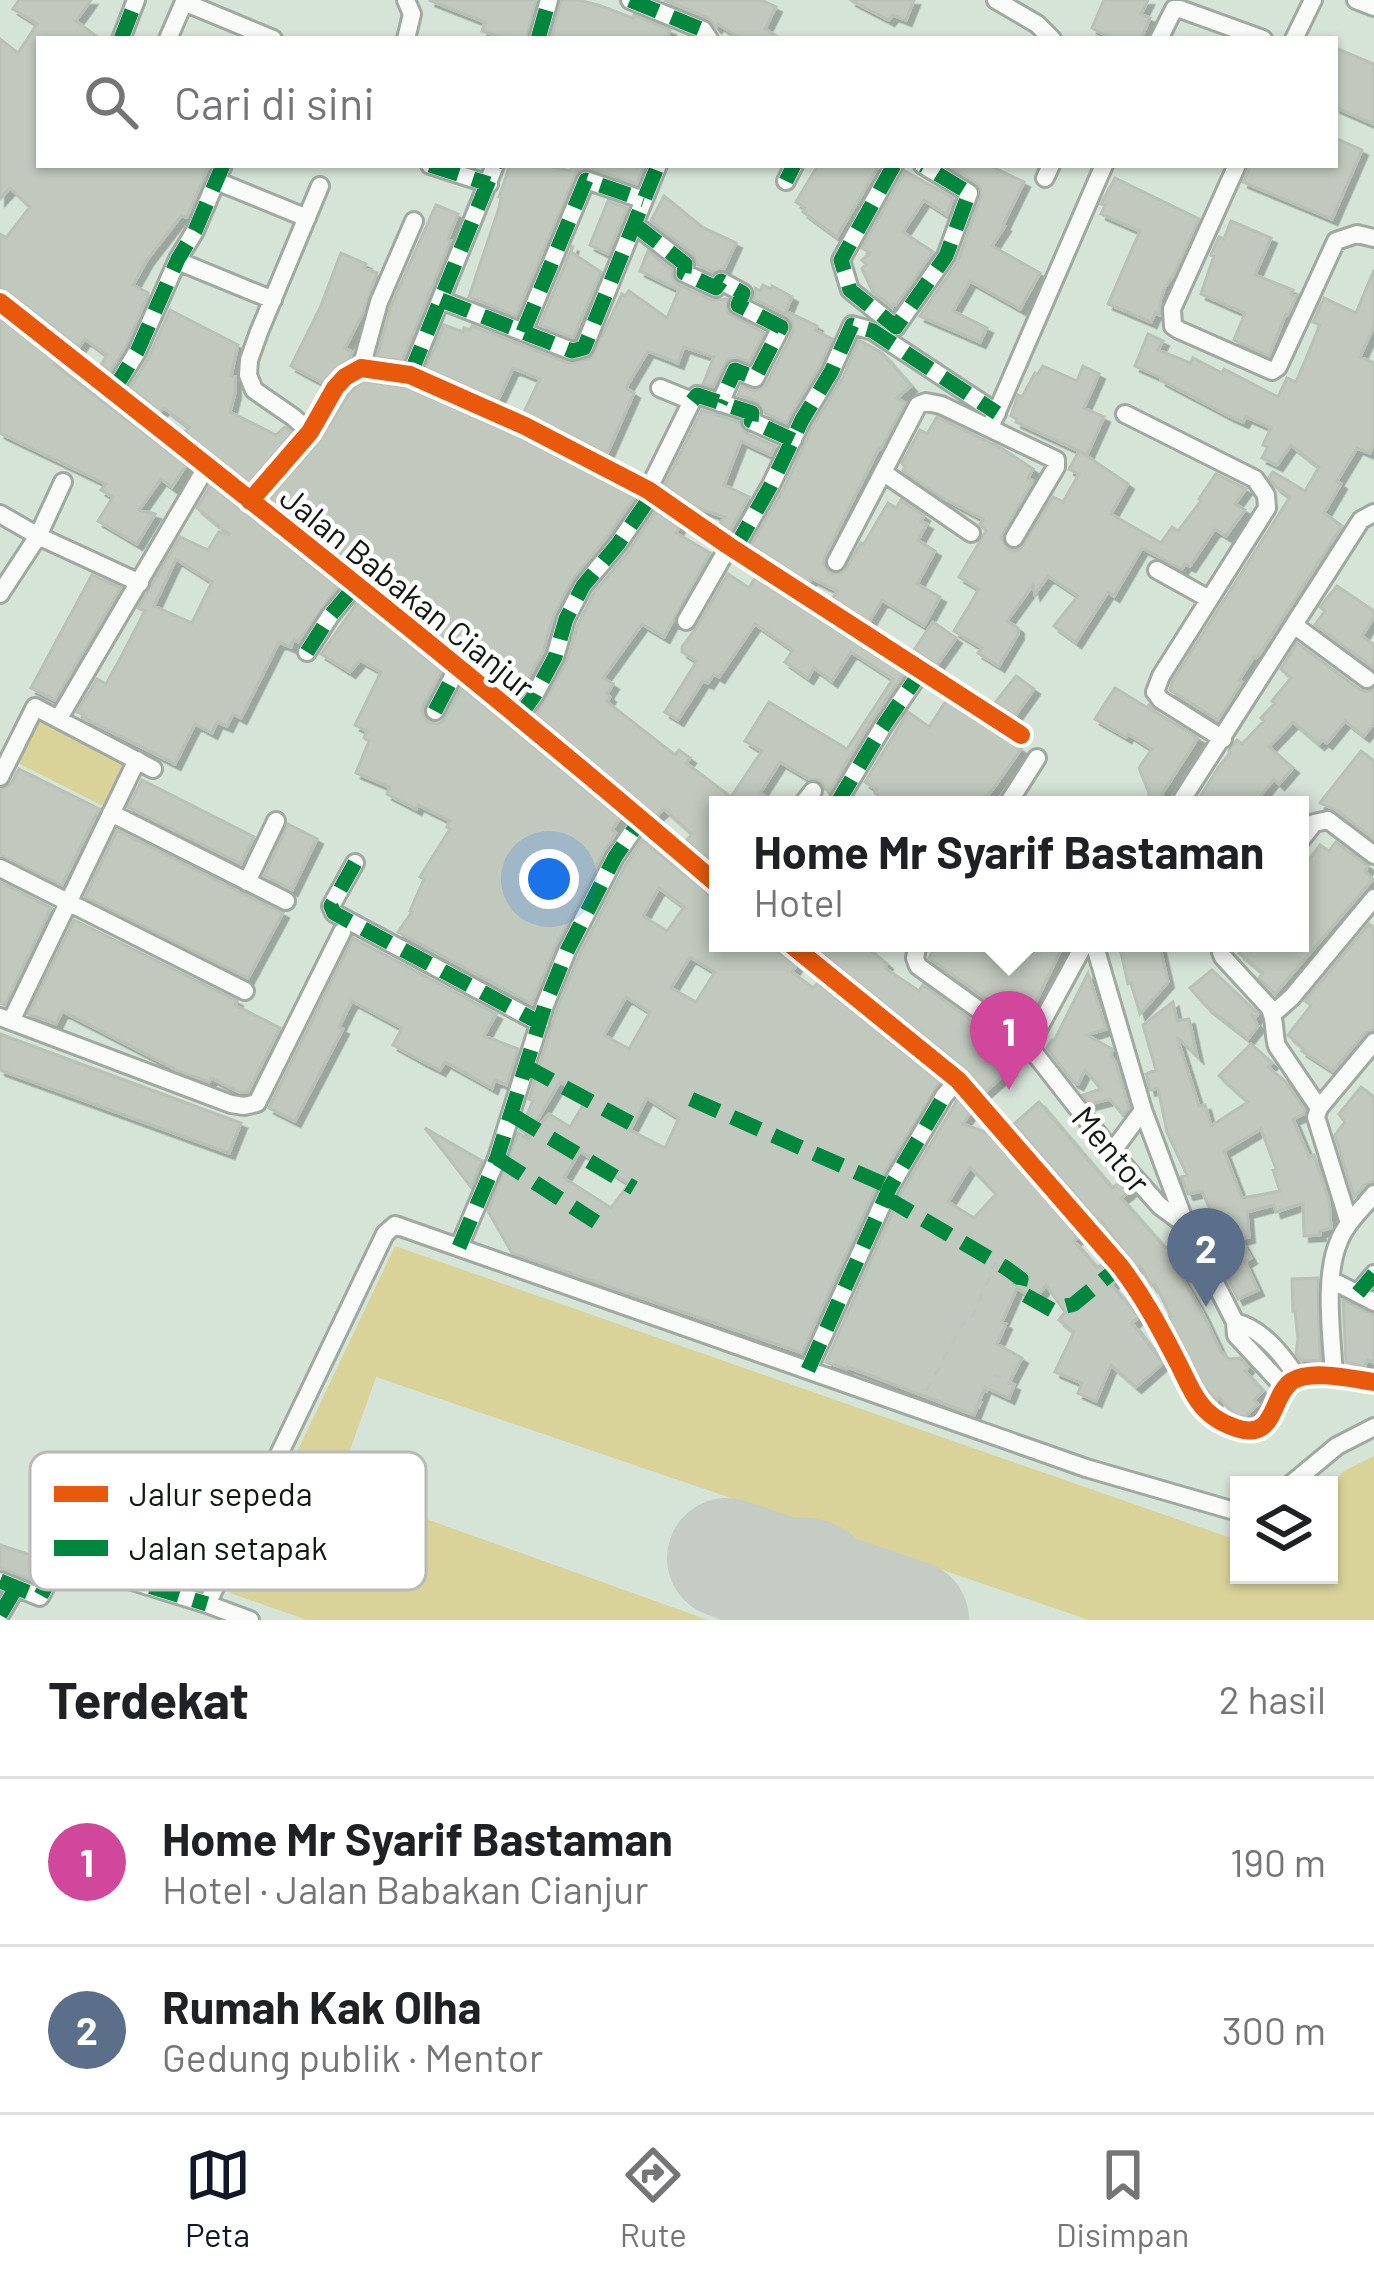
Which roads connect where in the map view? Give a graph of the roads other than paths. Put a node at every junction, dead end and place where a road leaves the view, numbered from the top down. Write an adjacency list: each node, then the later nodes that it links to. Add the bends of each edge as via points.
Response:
1 (136, 0): 12 (street)
2 (406, 0): 15 (street)
3 (550, 0): 16 (street)
4 (630, 0): 17 (street)
5 (996, 0): 18 (street)
6 (1155, 0): 11 (street)
7 (1313, 0): 21 (street)
8 (1356, 0): 10 (street)
9 (184, 1): 13 (street); 14 (street)
10 (1374, 8)
11 (1174, 10): 19 (street); 20 (street)
12 (122, 36)
13 (169, 36)
14 (266, 36)
15 (407, 36)
16 (539, 36)
17 (707, 36)
18 (1049, 36)
19 (1161, 36)
20 (1255, 36)
21 (1295, 36)
22 (222, 168): 46 (street)
23 (439, 168): 31 (street)
24 (494, 168): 31 (street)
25 (657, 168): 33 (street)
26 (892, 168): 27 (street, via 841,260 850,290 896,327 946,256 969,193)
27 (927, 168)
28 (1103, 168): 50 (street)
29 (1236, 168): 37 (street, via 1172,309 1179,330 1272,371 1336,241)
30 (226, 184): 34 (street)
31 (489, 184): 40 (street)
32 (320, 186): 34 (street)
33 (644, 200): 36 (street); 42 (street, via 586,180)
34 (307, 218): 39 (street)
35 (414, 221): 43 (street)
36 (634, 224): 42 (street, via 584,348); 48 (street, via 685,264 684,273 742,292 738,305 781,327 755,378 735,370)
37 (1374, 238)
38 (185, 264): 39 (street)
39 (273, 300): 51 (street, via 249,360 249,383)
40 (441, 300): 42 (street); 44 (street)
41 (0, 302): 46 (street, Jalan Babakan Cianjur)
42 (524, 332)
43 (361, 368): 44 (street); 51 (street, via 335,388)
44 (410, 375): 56 (street)
45 (660, 388): 47 (street)
46 (112, 391): 53 (street, Jalan Babakan Cianjur)
47 (692, 401): 48 (street, via 697,394); 56 (street)
48 (719, 403): 52 (street)
49 (1125, 414): 69 (street, via 1255,479 1266,495 1267,508)
50 (993, 420): 52 (street, via 873,331 852,325); 54 (street, via 918,405); 62 (street, via 1057,464)
51 (310, 432): 57 (street)
52 (793, 440): 63 (street)
53 (207, 466): 57 (street, Jalan Babakan Cianjur); 66 (street)
54 (884, 473): 60 (street); 64 (street)
55 (63, 482): 61 (street)
56 (651, 492): 63 (street); 78 (street, via 584,586)
57 (250, 501): 67 (street, Jalan Babakan Cianjur)
58 (1374, 513): 71 (street, via 1361,520)
59 (0, 514): 61 (street)
60 (971, 532)
61 (38, 536): 66 (street); 68 (street)
62 (1014, 538)
63 (732, 548): 70 (street); 74 (street)
64 (836, 562)
65 (1157, 570): 69 (street)
66 (140, 583): 77 (street)
67 (355, 586): 72 (street); 73 (street, Jalan Babakan Cianjur)
68 (0, 594)
69 (1209, 599): 80 (street, via 1155,692)
70 (686, 621)
71 (1294, 625): 75 (street); 80 (street)
72 (307, 652)
73 (458, 669): 76 (street); 78 (street, Jalan Babakan Cianjur)
74 (922, 670): 79 (street); 83 (street)
75 (1366, 679)
76 (435, 711)
77 (59, 718): 82 (street, via 35,707); 86 (street, via 145,765)
78 (518, 718): 87 (street, Jalan Babakan Cianjur)
79 (1021, 735)
80 (1223, 739): 85 (street)
81 (1037, 758): 84 (street)
82 (0, 777)
83 (841, 796)
84 (1013, 796)
85 (1188, 796)
86 (111, 813): 94 (street); 97 (street)
87 (641, 819): 93 (street, Jalan Babakan Cianjur); 107 (street, via 567,950)
88 (276, 821): 94 (street)
89 (1309, 829): 90 (street, via 1328,820)
90 (1374, 855)
91 (355, 863): 107 (street, via 334,913)
92 (0, 868): 97 (street)
93 (709, 877)
94 (247, 881): 96 (street)
95 (1374, 898): 105 (street)
96 (286, 901)
97 (66, 902): 104 (street); 106 (street)
98 (342, 932): 106 (street, via 256,1102 244,1106)
99 (800, 952): 110 (street)
100 (916, 952): 109 (street, via 918,966)
101 (1084, 952): 109 (street, Mentor)
102 (1092, 952): 112 (street, Mentor)
103 (1221, 952): 105 (street)
104 (244, 991)
105 (1273, 1014): 111 (street, via 1277,1046)
106 (5, 1019)
107 (540, 1023): 117 (street)
108 (1374, 1042): 111 (street)
109 (1029, 1046): 113 (street, Mentor)
110 (958, 1080): 121 (street, via 890,1187); 124 (street, via 1143,1297 1200,1404 1218,1421 1253,1431)
111 (1318, 1108): 115 (street)
112 (1143, 1110): 113 (street); 116 (street, Mentor)
113 (1112, 1152): 116 (street, Mentor)
114 (1374, 1194): 115 (street)
115 (1349, 1223): 119 (street)
116 (1186, 1226): 124 (street, Mentor, via 1236,1335)
117 (459, 1247): 121 (street); 126 (street, via 405,1227 385,1234)
118 (1374, 1274): 120 (street)
119 (1331, 1280): 120 (street); 122 (street)
120 (1366, 1298)
121 (808, 1370): 128 (street)
122 (1334, 1376): 123 (street); 124 (street)
123 (1374, 1382)
124 (1285, 1392)
125 (1374, 1427): 127 (street)
126 (280, 1452)
127 (1301, 1476)
128 (1230, 1510)
129 (8, 1584): 130 (street, via 40,1597); 134 (street)
130 (44, 1590)
131 (162, 1590): 133 (street)
132 (214, 1590): 133 (street)
133 (207, 1604): 135 (street)
134 (0, 1616)
135 (250, 1620)

